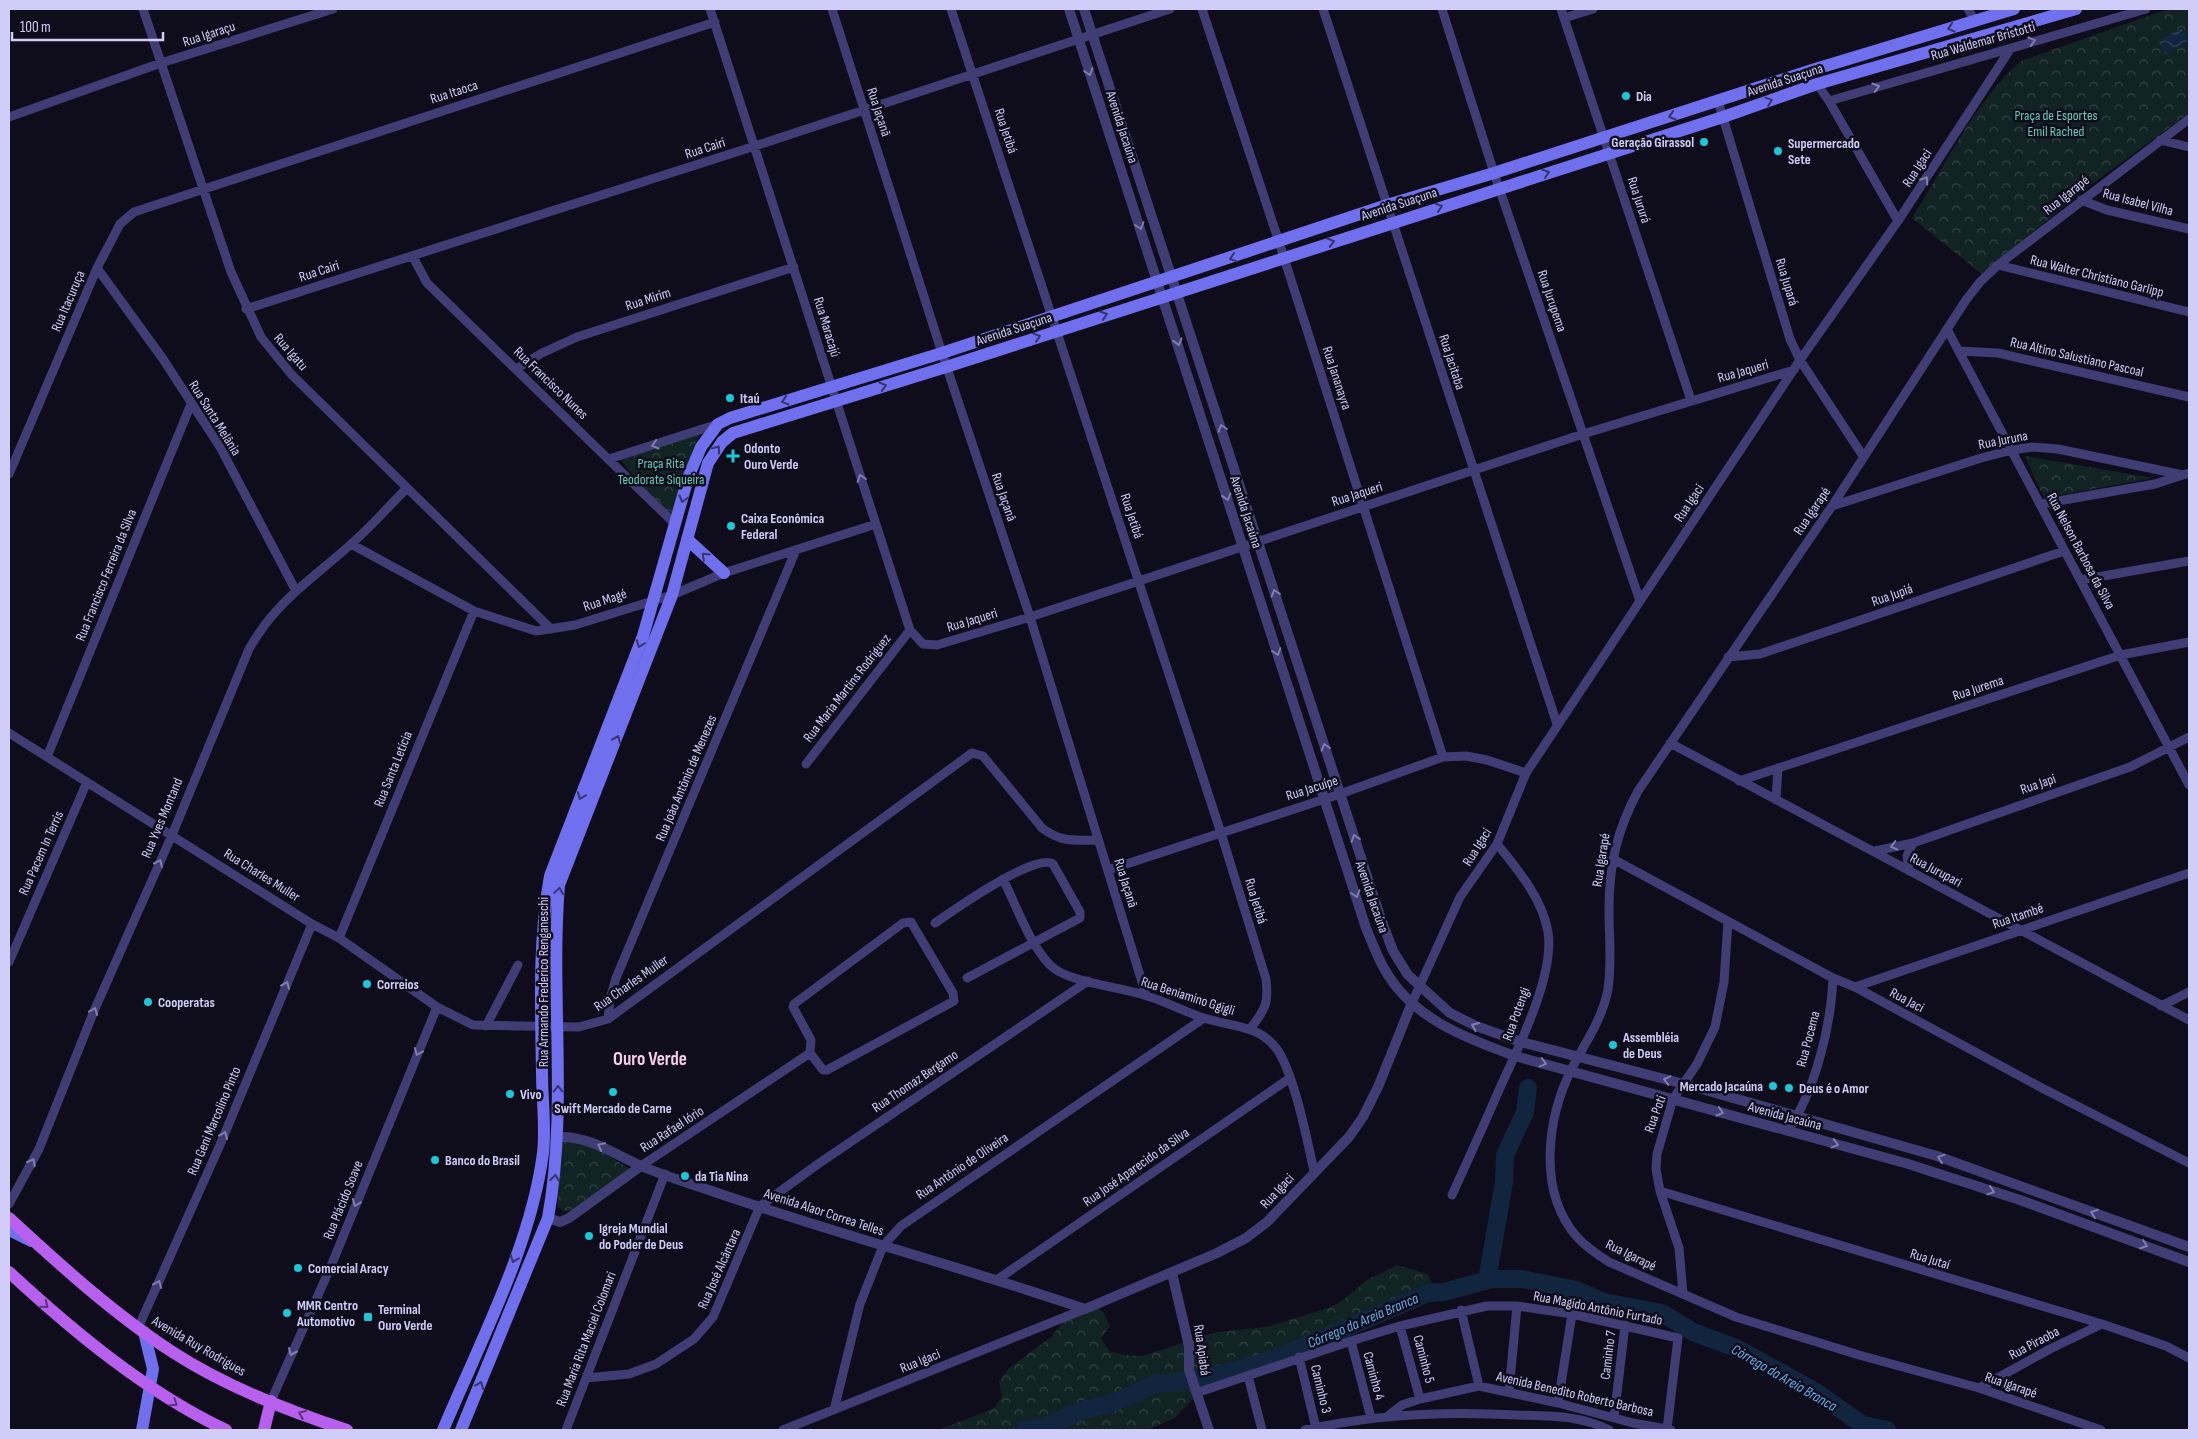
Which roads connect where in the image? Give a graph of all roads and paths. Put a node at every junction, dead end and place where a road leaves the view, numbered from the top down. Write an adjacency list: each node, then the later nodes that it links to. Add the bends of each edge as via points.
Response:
1 (143, 9): 24 (street, Rua Igatu)
2 (333, 9): 24 (street, Rua Igaraçu)
3 (710, 9): 20 (street, Rua Maracajú)
4 (832, 9): 29 (street, Rua Jaçanã)
5 (951, 9): 25 (street, Rua Jetibá)
6 (1069, 9): 22 (street, Avenida Jacaúna)
7 (1084, 9): 21 (street, Avenida Jacaúna)
8 (1170, 9): 21 (street, Rua Cairi)
9 (1202, 9): 46 (street, Rua Jananayra)
10 (1323, 9): 42 (street, Rua Jacitaba)
11 (1442, 9): 38 (street, Rua Jurupema)
12 (1561, 9): 18 (street, Rua Jururá)
13 (1593, 9): 18 (street)
14 (1968, 9): 19 (street)
15 (2014, 9): 19 (main road, Avenida Suaçuna)
16 (2076, 9): 26 (main road, Avenida Suaçuna)
17 (2146, 9): 23 (street, Rua Waldemar Bristotti, one-way to 17)
18 (1564, 18): 33 (street, Rua Jururá)
19 (1976, 21): 27 (main road, Avenida Suaçuna, one-way to 27)
20 (715, 22): 35 (street, Rua Maracajú); 40 (street, Rua Itaoca)
21 (1093, 34): 22 (street, Rua Cairi); 52 (street, Avenida Jacaúna)
22 (1078, 39): 25 (street, Rua Cairi); 53 (street, Avenida Jacaúna, one-way to 53)
23 (2011, 48): 28 (street, Rua Waldemar Bristotti, one-way to 23); 43 (street, Rua Igaci, one-way to 23)
24 (161, 63): 30 (street, Rua Igaraçu); 40 (street, Rua Igatu)
25 (972, 74): 29 (street, Rua Cairi); 58 (street, Rua Jetibá)
26 (1817, 84): 28 (street); 31 (main road, Avenida Suaçuna, one-way to 26)
27 (1718, 101): 31 (street, Rua Jupará); 33 (main road, Avenida Suaçuna, one-way to 33)
28 (1829, 101): 43 (street)
29 (864, 110): 35 (street, Rua Cairi); 62 (street, Rua Jaçanã)
30 (9, 117)
31 (1724, 117): 37 (main road, Avenida Suaçuna); 63 (street, Rua Jupará, via 1790,339)
32 (2189, 119): 34 (street, Rua Igarapé)
33 (1604, 137): 37 (street, Rua Jururá); 38 (main road, Avenida Suaçuna)
34 (2160, 140): 36 (street); 41 (street, Rua Igarapé)
35 (755, 146): 47 (street, Rua Cairi); 50 (street, Rua Maracajú)
36 (2189, 147)
37 (1609, 152): 39 (main road, Avenida Suaçuna, one-way to 37); 70 (street, Rua Jururá)
38 (1494, 173): 39 (street, Rua Jurupema); 42 (main road, Avenida Suaçuna)
39 (1499, 188): 44 (main road, Avenida Suaçuna, one-way to 39); 74 (street, Rua Jurupema)
40 (203, 189): 51 (street, Rua Itacuruça, via 134,212 120,224); 56 (street, Rua Igatu)
41 (2081, 200): 45 (street, Rua Isabel Vilha, via 2107,210); 49 (street, Rua Igarapé)
42 (1387, 205): 44 (street, Rua Jacitaba); 46 (main road, Avenida Suaçuna)
43 (1898, 221): 63 (street, Rua Igaci)
44 (1393, 222): 48 (main road, Avenida Suaçuna, one-way to 44); 78 (street, Rua Jacitaba)
45 (2189, 229)
46 (1280, 242): 48 (street, Rua Jananayra); 52 (main road, Avenida Suaçuna, one-way to 52)
47 (413, 257): 56 (street, Rua Cairi); 65 (street, Rua Francisco Nunes, via 427,283)
48 (1284, 257): 54 (main road, Avenida Suaçuna); 84 (street, Rua Jananayra)
49 (1998, 265): 57 (street, Rua Walter Christiano Garlipp); 59 (street, Rua Igarapé, via 1980,282)
50 (794, 267): 65 (street, Rua Mirim, via 577,337 542,352); 67 (street, Rua Maracajú)
51 (97, 268): 71 (street, Rua Santa Melânia, via 163,359); 79 (street, Rua Itacuruça)
52 (1173, 278): 53 (main road, Avenida Suaçuna); 54 (street, Avenida Jacaúna)
53 (1158, 282): 55 (street, Avenida Jacaúna); 58 (main road, Avenida Suaçuna)
54 (1178, 291): 55 (main road, Avenida Suaçuna); 88 (street, Avenida Jacaúna, one-way to 54)
55 (1163, 296): 60 (main road, Avenida Suaçuna, one-way to 55); 90 (street, Avenida Jacaúna, one-way to 90)
56 (246, 309): 81 (street, Rua Igatu, via 261,337 291,374)
57 (2189, 312)
58 (1053, 315): 60 (street, Rua Jetibá); 62 (main road, Avenida Suaçuna)
59 (1947, 329): 61 (street, Rua Nelson Barbosa da Silva); 76 (street, Rua Igarapé)
60 (1058, 330): 64 (main road, Avenida Suaçuna, one-way to 60); 95 (street, Rua Jetibá)
61 (1959, 351): 68 (street, Rua Altino Salustiano Pascoal, via 1998,353); 75 (street, Rua Nelson Barbosa da Silva)
62 (942, 353): 64 (street, Rua Jaçanã); 67 (main road, Avenida Suaçuna)
63 (1800, 360): 66 (street, Rua Igaci); 76 (street, Rua Jupará)
64 (946, 367): 69 (main road, Avenida Suaçuna, one-way to 64); 102 (street, Rua Jaçanã)
65 (516, 369): 77 (street, Rua Francisco Nunes)
66 (1794, 370): 70 (street, Rua Jaqueri); 100 (street, Rua Igaci)
67 (832, 386): 69 (street, Rua Maracajú); 72 (main road, Avenida Suaçuna, one-way to 72)
68 (2189, 397)
69 (836, 400): 73 (main road, Avenida Suaçuna); 86 (street, Rua Maracajú, one-way to 69)
70 (1691, 400): 74 (street, Rua Jaqueri)
71 (191, 404): 97 (street, Rua Santa Melânia, via 220,447); 113 (street, Rua Francisco Ferreira da Silva)
72 (718, 424): 77 (street, one-way to 77); 85 (main road, Rua Armando Frederico Renganeschi, one-way to 85, via 701,447)
73 (734, 433): 87 (main road, Rua Armando Frederico Renganeschi, one-way to 73, via 708,463 722,442)
74 (1583, 434): 78 (street, Rua Jaqueri); 100 (street, Rua Jurupema)
75 (2012, 450): 80 (street, Rua Juruna, via 2033,447 2058,449); 82 (street, Rua Nelson Barbosa da Silva); 83 (street, Rua Juruna)
76 (1863, 456): 83 (street, Rua Igarapé)
77 (609, 459): 85 (street, Rua Francisco Nunes)
78 (1473, 470): 84 (street, Rua Jaqueri); 108 (street, Rua Jacitaba)
79 (9, 474)
80 (2186, 474): 82 (street, via 2155,484)
81 (407, 488): 89 (street, Rua Yves Montand); 103 (street, Rua Igatu)
82 (2041, 504): 92 (street, Rua Nelson Barbosa da Silva)
83 (1832, 506): 107 (street, Rua Igarapé)
84 (1363, 507): 88 (street, Rua Jaqueri); 114 (street, Rua Jananayra)
85 (675, 524): 99 (main road, Rua Armando Frederico Renganeschi)
86 (876, 524): 91 (street, Rua Magé); 104 (street, Rua Maracajú)
87 (687, 539): 94 (main road, one-way to 87); 98 (main road, Rua Armando Frederico Renganeschi)
88 (1259, 541): 90 (street, Rua Jaqueri); 121 (street, Avenida Jacaúna, one-way to 88)
89 (351, 544): 97 (street, Rua Yves Montand); 101 (street, Rua Magé)
90 (1242, 546): 95 (street, Rua Jaqueri); 122 (street, Avenida Jacaúna, one-way to 122)
91 (796, 550): 94 (street, Rua Magé); 154 (street, Rua João Antônio de Menezes, via 616,978)
92 (2064, 551): 96 (street, Rua Nelson Barbosa da Silva); 107 (street, Rua Jupiá, via 1760,654)
93 (2189, 561): 96 (street)
94 (724, 573): 98 (street, Rua Magé)
95 (1138, 580): 102 (street, Rua Jaqueri); 124 (street, Rua Jetibá)
96 (2080, 580): 106 (street, Rua Nelson Barbosa da Silva)
97 (296, 591): 125 (street, Rua Yves Montand, via 262,625 248,649)
98 (672, 595): 99 (street, Rua Magé); 157 (main road, Rua Armando Frederico Renganeschi, one-way to 98, via 559,885)
99 (656, 598): 103 (street, Rua Magé); 158 (main road, Rua Armando Frederico Renganeschi, one-way to 158, via 550,876 543,913)
100 (1640, 601): 108 (street, Rua Igaci)
101 (474, 611): 103 (street, Rua Magé, via 522,628 536,631); 139 (street, Rua Santa Letícia)
102 (1030, 616): 104 (street, Rua Jaqueri, via 929,646 918,641); 126 (street, Rua Jaçanã)
103 (551, 629)
104 (910, 630): 115 (street, Rua Maria Martins Rodriguez)
105 (2189, 642): 106 (street, Rua Jurema)
106 (2121, 656): 112 (street, Rua Nelson Barbosa da Silva); 116 (street, Rua Jurema)
107 (1728, 657): 111 (street, Rua Igarapé)
108 (1557, 724): 117 (street, Rua Igaci)
109 (9, 733): 113 (street, Rua Charles Muller)
110 (2189, 737): 112 (street, Rua Japi)
111 (1670, 742): 118 (street, Rua Jurupari); 130 (street, Rua Igarapé, via 1626,814 1617,836)
112 (2168, 746): 120 (street, Rua Nelson Barbosa da Silva); 127 (street, Rua Japi, via 2130,766)
113 (47, 757): 119 (street, Rua Charles Muller)
114 (1443, 757): 117 (street, Rua Jacuípe, via 1466,756 1487,760); 121 (street, Rua Jacuípe)
115 (806, 764)
116 (1778, 768): 118 (street, Rua Jurema); 123 (street)
117 (1526, 773): 128 (street, Rua Igaci)
118 (1739, 781): 123 (street, Rua Jurupari)
119 (87, 782): 125 (street, Rua Charles Muller); 141 (street, Rua Pacem In Terris)
120 (2189, 785)
121 (1340, 794): 122 (street, Rua Jacuípe); 146 (street, Avenida Jacaúna, one-way to 121, via 1394,951)
122 (1325, 798): 124 (street, Rua Jacuípe); 150 (street, Avenida Jacaúna, one-way to 150, via 1366,928 1385,971)
123 (1776, 800): 129 (street, Rua Jurupari)
124 (1221, 833): 131 (street, Rua Jacuípe); 159 (street, Rua Jetibá, via 1266,979 1268,998 1263,1013)
125 (172, 835): 137 (street, Rua Charles Muller); 178 (street, Rua Yves Montand, one-way to 125, via 39,1149 94,1011)
126 (1098, 840): 131 (street, Rua Jaçanã); 154 (street, Rua Charles Muller, via 1068,841 1051,835 982,756 967,755)
127 (1914, 843): 129 (street, Rua Japi, one-way to 129); 132 (street, via 1907,856)
128 (1497, 844): 146 (street, Rua Igaci, via 1460,897); 160 (street, Rua Potengi, via 1517,868 1537,902 1548,933 1546,972)
129 (1875, 851): 132 (street, Rua Jurupari)
130 (1613, 859): 135 (street, Rua Jaci); 163 (street, Rua Igarapé, via 1611,968 1607,992)
131 (1108, 870): 149 (street, Rua Jaçanã)
132 (1909, 871): 138 (street, Rua Jurupari)
133 (2189, 873): 138 (street, Rua Itambé)
134 (1003, 879): 136 (street); 140 (street); 140 (street, via 1044,861 1051,862 1080,912 1078,921)
135 (1728, 921): 144 (street, Rua Jaci); 166 (street, Rua Poti, via 1724,982 1715,1027)
136 (935, 923)
137 (312, 924): 139 (street, Rua Charles Muller); 201 (street, Rua Geni Marcolino Pinto, one-way to 137)
138 (2019, 930): 147 (street, Rua Itambé); 151 (street, Rua Jurupari)
139 (339, 938): 152 (street, Rua Charles Muller)
140 (1035, 944): 143 (street); 145 (street, Rua Beniamino Ggigli, via 1057,970)
141 (9, 962)
142 (518, 965): 156 (street)
143 (967, 978)
144 (1833, 978): 147 (street, Rua Jaci); 168 (street, Rua Pocema, via 1828,1023)
145 (1088, 981): 149 (street, Rua Beniamino Ggigli); 180 (street, Rua Thomaz Bergamo)
146 (1418, 987): 150 (street, Rua Igaci); 160 (street, Avenida Jacaúna, one-way to 146, via 1450,1013)
147 (1856, 988): 172 (street, Rua Jaci)
148 (2189, 992): 151 (street)
149 (1146, 995): 153 (street, Rua Beniamino Ggigli)
150 (1411, 1005): 162 (street, Avenida Jacaúna, via 1473,1041); 174 (street, Rua Igaci, via 1363,1117)
151 (2161, 1006): 155 (street, Rua Jurupari)
152 (437, 1007): 156 (street, Rua Charles Muller, via 464,1022); 213 (street, Rua Plácido Soave, one-way to 213, via 331,1266)
153 (1204, 1018): 159 (street, Rua Beniamino Ggigli); 184 (street, Rua Antônio de Oliveira, via 920,1211)
154 (608, 1019): 157 (street, Rua Charles Muller, via 594,1025)
155 (2189, 1020)
156 (486, 1026): 158 (street, Rua Charles Muller)
157 (557, 1027): 158 (street, Rua Charles Muller); 170 (main road, Rua Armando Frederico Renganeschi, one-way to 157)
158 (541, 1028): 171 (main road, Rua Armando Frederico Renganeschi)
159 (1250, 1029): 165 (street, Rua Beniamino Ggigli, via 1276,1048)
160 (1521, 1042): 162 (street, Rua Potengi); 163 (street, Avenida Jacaúna)
161 (810, 1053): 161 (street, via 811,1040 794,1004 903,923 914,924 953,993 954,1001 827,1070 821,1069); 173 (street, Rua Rafael Iório)
162 (1514, 1056): 164 (street, Avenida Jacaúna, one-way to 164); 177 (street, Rua Potengi)
163 (1578, 1057): 164 (street, Rua Igarapé); 166 (street, Avenida Jacaúna, one-way to 163)
164 (1571, 1070): 167 (street, Avenida Jacaúna); 193 (street, Rua Igarapé, via 1556,1113 1551,1140 1550,1166 1561,1213 1576,1236 1603,1258)
165 (1290, 1078): 174 (street, Rua Beniamino Ggigli); 190 (street, Rua José Aparecido da Silva)
166 (1684, 1084): 167 (street, Rua Poti); 168 (street, Avenida Jacaúna)
167 (1673, 1099): 169 (street, Avenida Jacaúna, one-way to 169); 176 (street, Rua Poti, via 1657,1154)
168 (1798, 1116): 169 (street, Rua Pocema); 185 (street, Avenida Jacaúna, one-way to 168, via 1937,1156)
169 (1788, 1131): 187 (street, Avenida Jacaúna, one-way to 187, via 1905,1163 2020,1200)
170 (559, 1137): 171 (main road); 173 (street, Avenida Alaor Correa Telles, one-way to 170, via 595,1143); 182 (main road, Rua Armando Frederico Renganeschi, one-way to 170)
171 (543, 1150): 179 (main road, Rua Armando Frederico Renganeschi)
172 (2189, 1163)
173 (641, 1166): 175 (street, Avenida Alaor Correa Telles); 182 (street, Rua Rafael Iório, via 569,1218 560,1222)
174 (1314, 1171): 189 (street, Rua Igaci, via 1267,1222 1246,1238)
175 (665, 1174): 180 (street, Avenida Alaor Correa Telles); 206 (street, Rua Maria Rita Maciel Colomari)
176 (1660, 1191): 193 (street, Rua Poti, via 1679,1248); 198 (street, Rua Jutaí)
177 (1452, 1195)
178 (9, 1204)
179 (533, 1205): 182 (main road); 191 (main road, Rua Armando Frederico Renganeschi, one-way to 191)
180 (760, 1206): 184 (street, Avenida Alaor Correa Telles); 206 (street, Rua José Alcântara, via 713,1317 694,1339 662,1361 629,1374)
181 (9, 1218): 186 (main road, Avenida Ruy Rodrigues)
182 (548, 1218): 192 (main road, Rua Armando Frederico Renganeschi)
183 (9, 1230): 186 (main road)
184 (883, 1246): 190 (street, Avenida Alaor Correa Telles); 215 (street, Rua Antônio de Oliveira, via 855,1322)
185 (2189, 1247)
186 (46, 1250): 201 (main road, Avenida Ruy Rodrigues)
187 (2189, 1262)
188 (9, 1272): 208 (main road, one-way to 208, via 75,1329)
189 (1172, 1273): 195 (street, Rua Igaci); 210 (street, Rua Apiabá, via 1190,1346 1189,1370)
190 (998, 1279): 195 (street, Avenida Alaor Correa Telles)
191 (505, 1281): 192 (main road); 225 (main road, Rua Armando Frederico Renganeschi)
192 (519, 1290): 226 (main road, Rua Armando Frederico Renganeschi, one-way to 192)
193 (1683, 1294): 209 (street, Rua Igarapé, via 1736,1317)
194 (1518, 1306): 196 (street, Rua Magido Antônio Furtado); 197 (street, Rua Magido Antônio Furtado); 211 (street)
195 (1085, 1309): 215 (street, Rua Igaci)
196 (1461, 1310): 200 (street, Rua Magido Antônio Furtado); 207 (street)
197 (1572, 1314): 199 (street, Rua Magido Antônio Furtado); 214 (street)
198 (2102, 1324): 204 (street, Rua Jutaí, via 2166,1346); 209 (street, Rua Piraoba)
199 (1626, 1325): 218 (street, Caminho 7); 233 (street, Rua Magido Antônio Furtado, via 1678,1338)
200 (1400, 1326): 202 (street, Rua Magido Antônio Furtado); 212 (street, Caminho 5)
201 (141, 1330): 208 (main road, via 153,1370); 213 (main road, Avenida Ruy Rodrigues, via 175,1354 231,1385)
202 (1351, 1341): 203 (street, Rua Magido Antônio Furtado); 217 (street, Caminho 4)
203 (1299, 1357): 205 (street, Rua Magido Antônio Furtado); 220 (street, Caminho 3)
204 (2189, 1358)
205 (1248, 1376): 210 (street, Rua Magido Antônio Furtado); 230 (street)
206 (586, 1378): 227 (street, Rua Maria Rita Maciel Colomari)
207 (1479, 1386): 211 (street, Avenida Benedito Roberto Barbosa); 212 (street, Avenida Benedito Roberto Barbosa)
208 (151, 1387): 221 (main road); 222 (main road, one-way to 222, via 187,1412)
209 (1979, 1388): 234 (street, Rua Igarapé)
210 (1195, 1391): 229 (street, Rua Apiabá)
211 (1509, 1391): 214 (street, Avenida Benedito Roberto Barbosa)
212 (1420, 1399): 216 (street, Avenida Benedito Roberto Barbosa, via 1402,1405)
213 (271, 1401): 223 (main road); 224 (main road, Avenida Ruy Rodrigues, one-way to 213)
214 (1558, 1402): 218 (street, Avenida Benedito Roberto Barbosa)
215 (834, 1410): 228 (street, Rua Igaci)
216 (1389, 1415): 217 (street, Avenida Benedito Roberto Barbosa); 232 (street, Avenida Benedito Roberto Barbosa, via 1485,1413 1566,1417 1595,1423)
217 (1371, 1418): 220 (street, Avenida Benedito Roberto Barbosa)
218 (1614, 1418): 219 (street, Avenida Benedito Roberto Barbosa)
219 (1630, 1426): 233 (street, Avenida Benedito Roberto Barbosa)
220 (1316, 1428): 231 (street, Avenida Benedito Roberto Barbosa)
221 (142, 1430)
222 (226, 1430)
223 (264, 1430)
224 (347, 1430)
225 (442, 1430)
226 (461, 1430)
227 (566, 1430)
228 (784, 1430)
229 (1210, 1430)
230 (1262, 1430)
231 (1305, 1430)
232 (1609, 1430)
233 (1669, 1430)
234 (2101, 1430)

